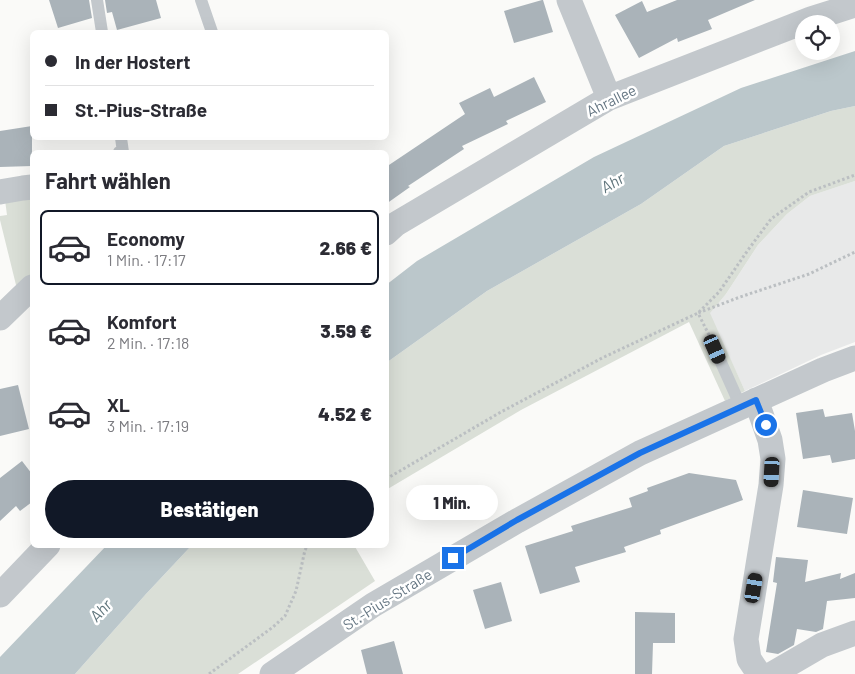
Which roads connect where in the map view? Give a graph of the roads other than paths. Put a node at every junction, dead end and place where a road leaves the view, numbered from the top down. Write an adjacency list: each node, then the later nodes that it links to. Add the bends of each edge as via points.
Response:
1 (97, 0): 5 (lane)
2 (202, 0): 6 (lane)
3 (569, 0): 7 (street)
4 (855, 5): 7 (street, Ahrallee)
5 (102, 30)
6 (211, 30)
7 (609, 98): 10 (street, Ahrallee)
8 (30, 187): 9 (street)
9 (0, 192)
10 (389, 230)
11 (30, 289): 12 (street)
12 (0, 318)
13 (715, 349): 15 (lane)
14 (855, 358): 15 (street, St.-Pius-Straße)
15 (749, 403): 19 (street, St.-Pius-Straße, via 640,453 517,520 374,605); 20 (street, via 770,440 773,459 746,639 749,658)
16 (45, 548): 17 (street)
17 (0, 595)
18 (855, 633): 21 (street, via 822,645)
19 (272, 674)
20 (759, 674)
21 (772, 674)

